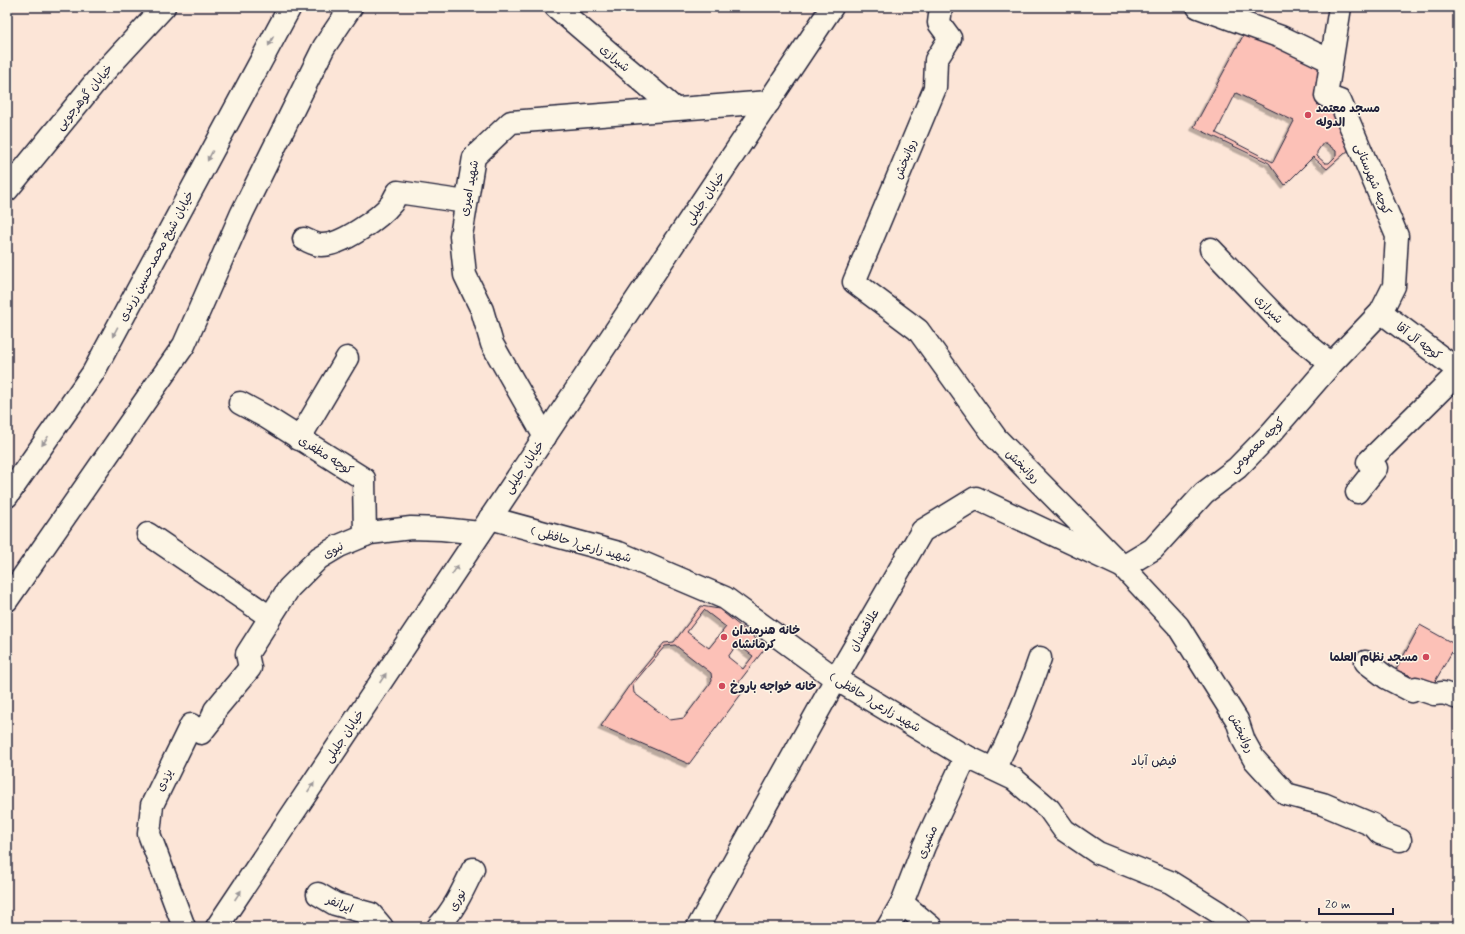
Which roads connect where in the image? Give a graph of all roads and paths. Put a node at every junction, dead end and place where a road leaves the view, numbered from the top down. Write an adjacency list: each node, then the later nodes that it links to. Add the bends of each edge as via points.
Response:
1 (164, 7): 12 (street, خیابان گوهرجویی, via 102,74)
2 (290, 7): 24 (street, خیابان شیخ محمدحسین زرندی, one-way to 24, via 93,374)
3 (351, 7): 29 (street, via 324,47 242,213 184,345)
4 (556, 7): 11 (street, شیرازی)
5 (832, 7): 10 (street, خیابان جلیلی)
6 (941, 7): 28 (street, روانبخش, via 939,23 950,38 936,60 935,88 854,282 918,330 996,438)
7 (1198, 7): 9 (street, via 1281,37)
8 (1340, 7): 9 (street, کوچه شهرستانی)
9 (1331, 61): 16 (street, کوچه شهرستانی, via 1326,96 1340,101 1397,236 1394,286)
10 (769, 102): 11 (street, شهید امیری); 21 (street, خیابان جلیلی)
11 (675, 109): 13 (street, شهید امیری, via 511,122 474,157)
12 (7, 190)
13 (466, 202): 14 (street, via 398,192 392,202 361,229 331,244 320,245); 21 (street, شهید امیری, via 461,236 465,275 482,310 492,344)
14 (304, 239)
15 (1211, 249): 18 (street, شیرازی, via 1285,326)
16 (1381, 312): 18 (street, کوچه معصومی); 19 (street, کوچه آل آقا)
17 (347, 358): 22 (street)
18 (1331, 364): 28 (street, کوچه معصومی, via 1237,468 1204,493 1153,549)
19 (1458, 372): 23 (street, via 1368,462 1376,468)
20 (240, 402): 22 (street, کوچه مظفری)
21 (545, 437): 25 (street, خیابان جلیلی)
22 (300, 439): 27 (street, کوچه مظفری, via 364,479)
23 (1357, 492)
24 (7, 496)
25 (485, 526): 27 (street, نبوی, via 411,528); 34 (street, شهید زارعی( حافظی ), via 619,553 725,598); 44 (street, خیابان جلیلی, one-way to 25)
26 (148, 534): 30 (street)
27 (364, 535): 30 (street, نبوی, via 319,558 289,588)
28 (1123, 567): 34 (street, علاقمندان, via 976,498 922,531); 38 (street, روانبخش, via 1178,626 1238,720 1244,741 1254,759 1286,794 1323,804 1373,824 1380,833)
29 (7, 600)
30 (270, 617): 33 (street, نبوی, via 247,654)
31 (1040, 658): 37 (street, via 1015,727)
32 (1366, 662): 35 (street, via 1387,678 1412,691 1416,688)
33 (250, 668): 43 (street, یزدی, via 215,710 212,719 201,733 191,725 152,805 150,834)
34 (836, 679): 36 (street, شهید زارعی( حافظی )); 47 (street, علاقمندان)
35 (1458, 698)
36 (966, 756): 37 (street, شهید زارعی( حافظی )); 41 (street, مشیری, via 924,846)
37 (994, 769): 42 (street, شهید زارعی( حافظی ), via 1014,779 1049,808 1064,830 1098,853 1170,882)
38 (1400, 840)
39 (473, 869): 46 (street, نوری, via 448,917)
40 (318, 894): 45 (street, ایرانفر, via 335,904 370,914)
41 (902, 903): 48 (street, مشیری); 49 (street)
42 (1229, 924)
43 (184, 927)
44 (217, 927)
45 (382, 927)
46 (438, 927)
47 (698, 927)
48 (888, 927)
49 (931, 927)

